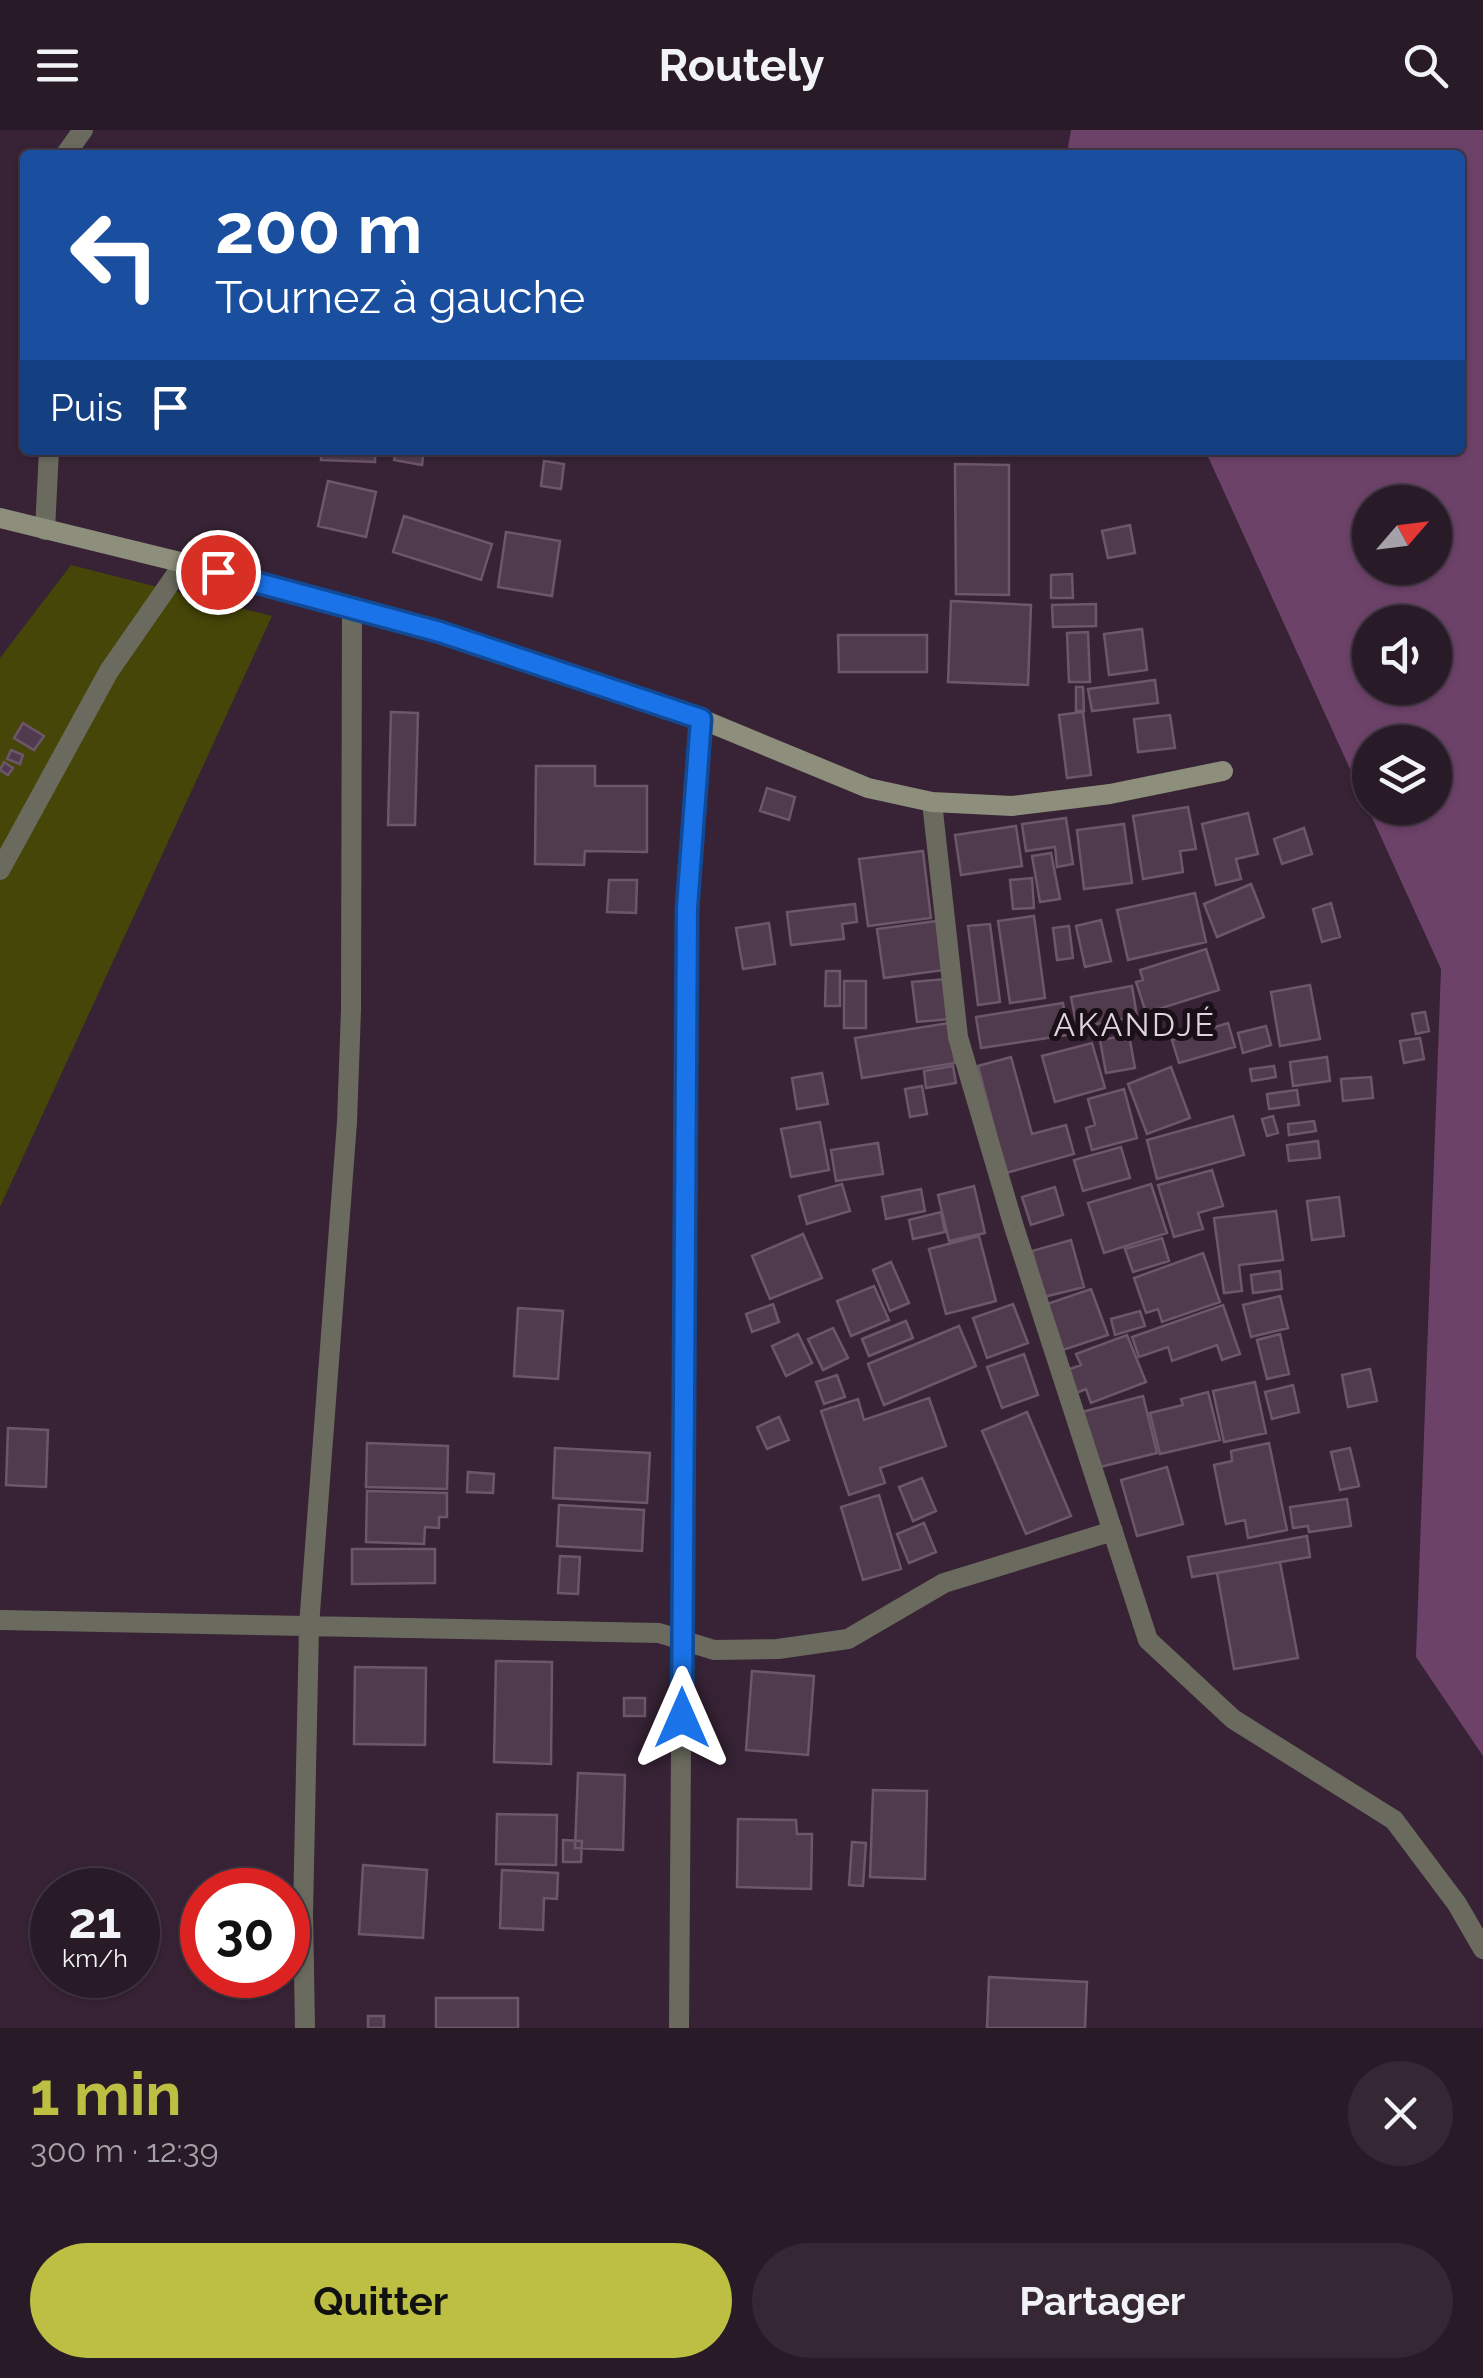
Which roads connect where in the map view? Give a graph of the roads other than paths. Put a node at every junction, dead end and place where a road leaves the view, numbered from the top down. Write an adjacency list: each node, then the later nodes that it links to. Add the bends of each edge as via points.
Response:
1 (49, 455): 3 (street)
2 (0, 518): 3 (street)
3 (45, 530): 4 (street)
4 (184, 563): 5 (street); 9 (street, via 109,671)
5 (352, 608): 6 (street); 12 (street, via 347,1122)
6 (701, 719): 8 (street, via 868,788); 13 (street, via 687,908)
7 (1222, 771): 8 (street, via 1012,806)
8 (932, 802): 10 (street, via 958,1037)
9 (0, 870)
10 (1112, 1531): 13 (street, via 944,1583 848,1639 714,1650); 14 (street, via 1148,1640 1233,1719 1394,1820)
11 (0, 1620): 12 (street)
12 (309, 1626): 13 (street, via 658,1634); 15 (street)
13 (682, 1641): 16 (street)
14 (1483, 1949)
15 (305, 2028)
16 (678, 2028)

